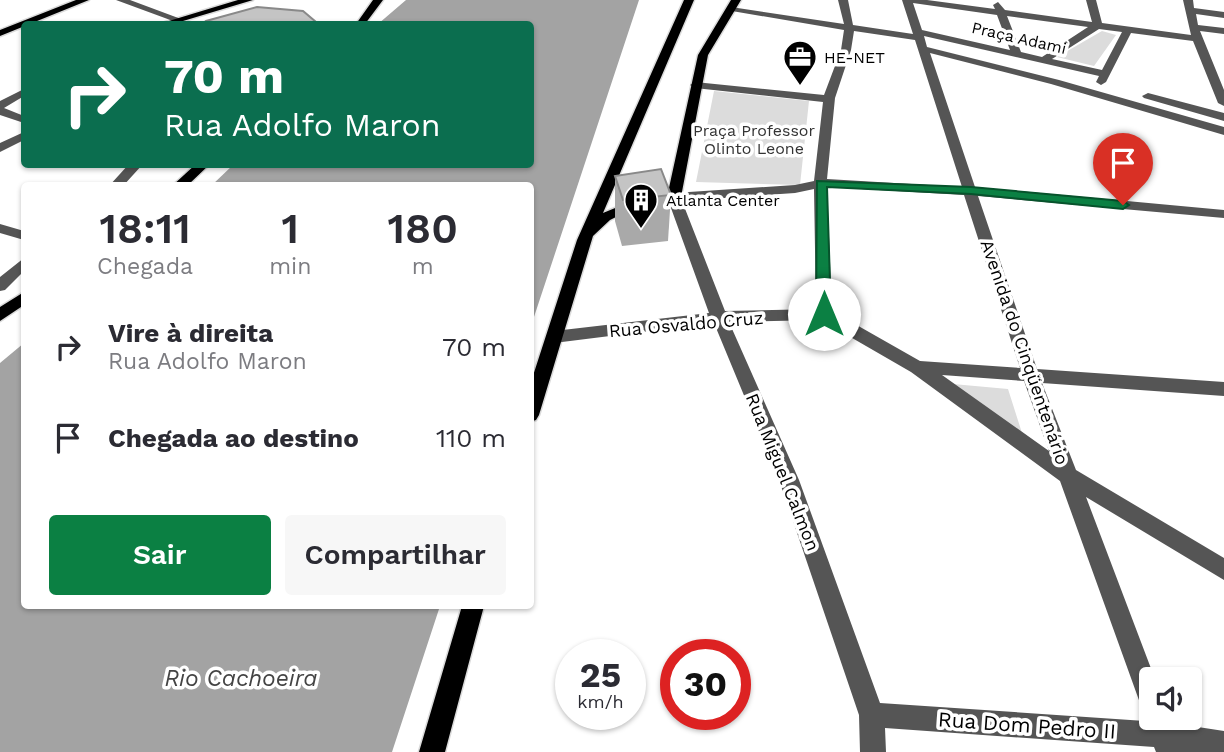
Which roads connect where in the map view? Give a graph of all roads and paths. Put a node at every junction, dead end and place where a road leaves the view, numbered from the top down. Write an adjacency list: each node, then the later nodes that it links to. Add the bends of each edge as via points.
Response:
1 (85, 0): 15 (main road)
2 (121, 0): 14 (street)
3 (247, 0): 14 (main road)
4 (378, 0): 17 (main road)
5 (689, 0): 42 (main road)
6 (843, 0): 20 (street)
7 (907, 0): 12 (street); 26 (street, Avenida do Cinqüentenário)
8 (996, 0): 12 (street)
9 (1091, 0): 19 (street)
10 (733, 5): 20 (street); 30 (main road, via 703,55)
11 (1189, 5): 13 (street); 21 (street)
12 (1000, 13): 19 (street); 27 (street)
13 (1224, 15)
14 (176, 19): 16 (main road)
15 (28, 21)
16 (171, 21)
17 (361, 21)
18 (21, 23): 23 (main road)
19 (1098, 25): 22 (street); 28 (street)
20 (850, 27): 26 (street); 32 (street, via 850,40)
21 (1194, 27): 24 (street); 25 (street)
22 (1128, 29): 25 (street); 29 (street)
23 (3, 30)
24 (1224, 31)
25 (1197, 39): 33 (street)
26 (920, 40): 27 (street, Praça Adami); 29 (street, Praça Adami); 47 (street, Avenida do Cinqüentenário)
27 (1017, 54): 28 (street, Praça Adami)
28 (1044, 60): 29 (street, Praça Adami)
29 (1101, 83): 35 (street, Praça Adami); 37 (street, Praça Adami)
30 (695, 85): 32 (street); 48 (main road)
31 (21, 94): 34 (street)
32 (829, 99): 46 (street)
33 (1224, 103)
34 (0, 108): 36 (street)
35 (1224, 117)
36 (21, 118)
37 (1224, 131)
38 (21, 138): 39 (street)
39 (0, 148)
40 (133, 168): 43 (street)
41 (199, 168): 44 (main road)
42 (613, 171): 45 (main road); 52 (main road)
43 (119, 182)
44 (183, 182)
45 (628, 182)
46 (821, 183): 47 (street); 48 (street, via 795,189); 57 (street)
47 (971, 191): 49 (street); 61 (street, Avenida do Cinqüentenário)
48 (661, 198): 52 (main road, via 605,216); 58 (street, Rua Miguel Calmon)
49 (1224, 215)
50 (0, 228): 51 (street)
51 (20, 235)
52 (584, 240): 59 (main road)
53 (21, 266): 54 (street)
54 (0, 286)
55 (21, 299): 56 (main road)
56 (0, 314)
57 (824, 314): 58 (street, Rua Osvaldo Cruz); 60 (street)
58 (719, 317): 59 (street, Rua Osvaldo Cruz); 68 (street, Rua Miguel Calmon, via 789,480)
59 (554, 337): 63 (main road)
60 (917, 367): 61 (street); 64 (street)
61 (1030, 373): 62 (street); 64 (street, Avenida do Cinqüentenário)
62 (1224, 388)
63 (534, 402)
64 (1067, 475): 65 (street); 67 (street, Avenida do Cinqüentenário)
65 (1224, 570)
66 (472, 609): 71 (main road)
67 (1139, 667)
68 (872, 715): 69 (street, Rua Dom Pedro II); 72 (street, Rua Miguel Calmon)
69 (1163, 735): 70 (street, Rua Dom Pedro II)
70 (1224, 744)
71 (432, 752)
72 (873, 752)

